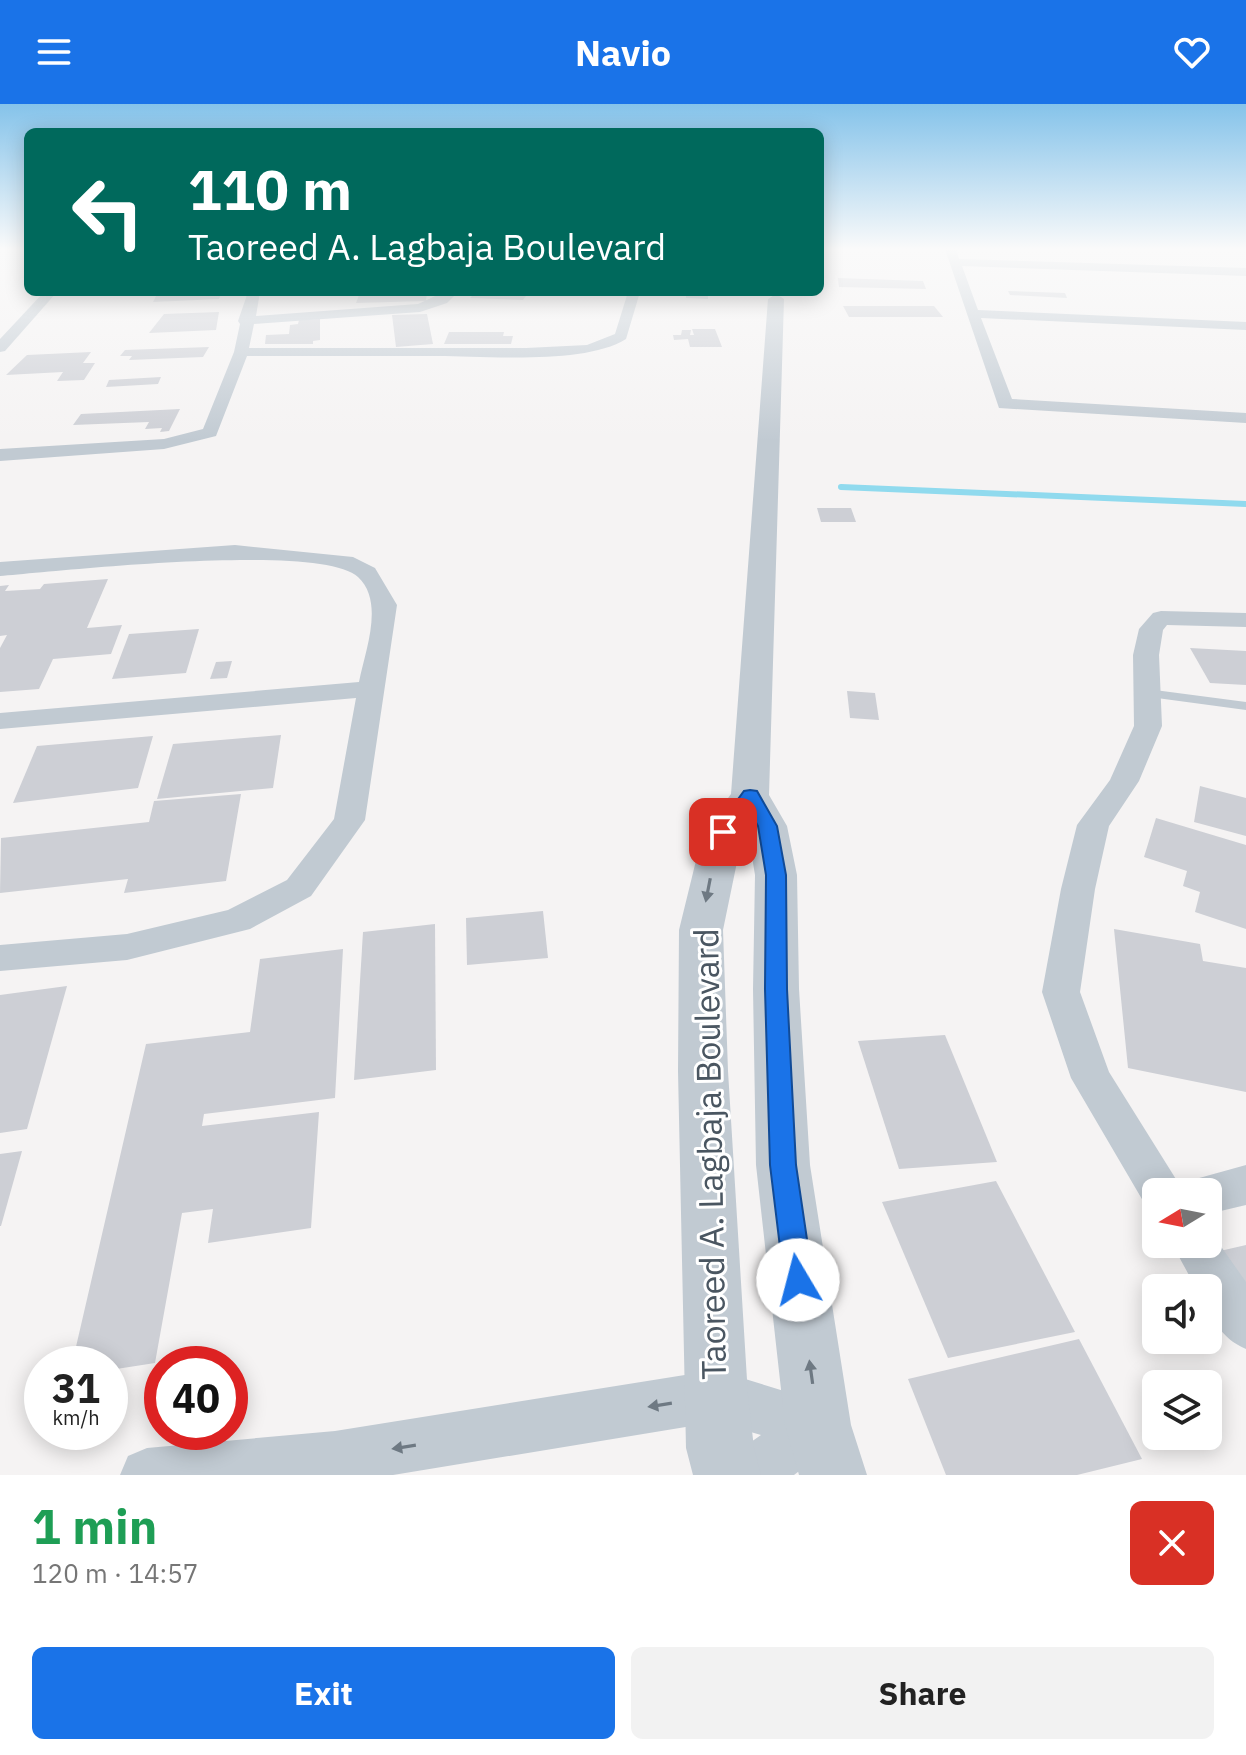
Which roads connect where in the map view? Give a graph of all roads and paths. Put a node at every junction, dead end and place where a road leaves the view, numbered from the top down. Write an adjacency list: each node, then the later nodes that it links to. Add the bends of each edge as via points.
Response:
1 (32, 313): 11 (street)
2 (247, 313): 8 (street)
3 (353, 313): 8 (street)
4 (628, 313): 12 (street, via 621,336 587,349)
5 (775, 313): 10 (street)
6 (775, 313): 21 (street)
7 (973, 314): 9 (street); 13 (street, via 1005,404)
8 (245, 321): 12 (street)
9 (1246, 326)
10 (773, 342)
11 (0, 348)
12 (241, 352): 14 (street, via 210,432 164,444)
13 (1246, 418)
14 (0, 455)
15 (0, 569): 17 (street, via 235,552 345,562 367,573 385,605)
16 (1246, 620): 18 (street, via 1161,618 1151,629 1146,655)
17 (369, 689): 20 (street); 22 (street, via 349,820 299,888 238,920 127,947)
18 (1147, 693): 19 (lane); 23 (street, via 1148,726 1124,781 1093,825 1061,992 1091,1078)
19 (1246, 706)
20 (0, 721)
21 (750, 795): 28 (street, Taoreed A. Lagbaja Boulevard, one-way to 28, via 723,832 701,930); 29 (street, one-way to 21, via 783,1165 776,875 767,826)
22 (0, 958)
23 (1153, 1178)
24 (1246, 1185): 25 (street)
25 (1222, 1191)
26 (1204, 1258): 27 (street)
27 (1246, 1325)
28 (716, 1396): 29 (street); 30 (street, one-way to 30, via 335,1458); 31 (street, Taoreed A. Lagbaja Boulevard)
29 (818, 1425): 32 (street); 33 (street)
30 (147, 1475)
31 (727, 1475)
32 (750, 1475)
33 (833, 1475)

